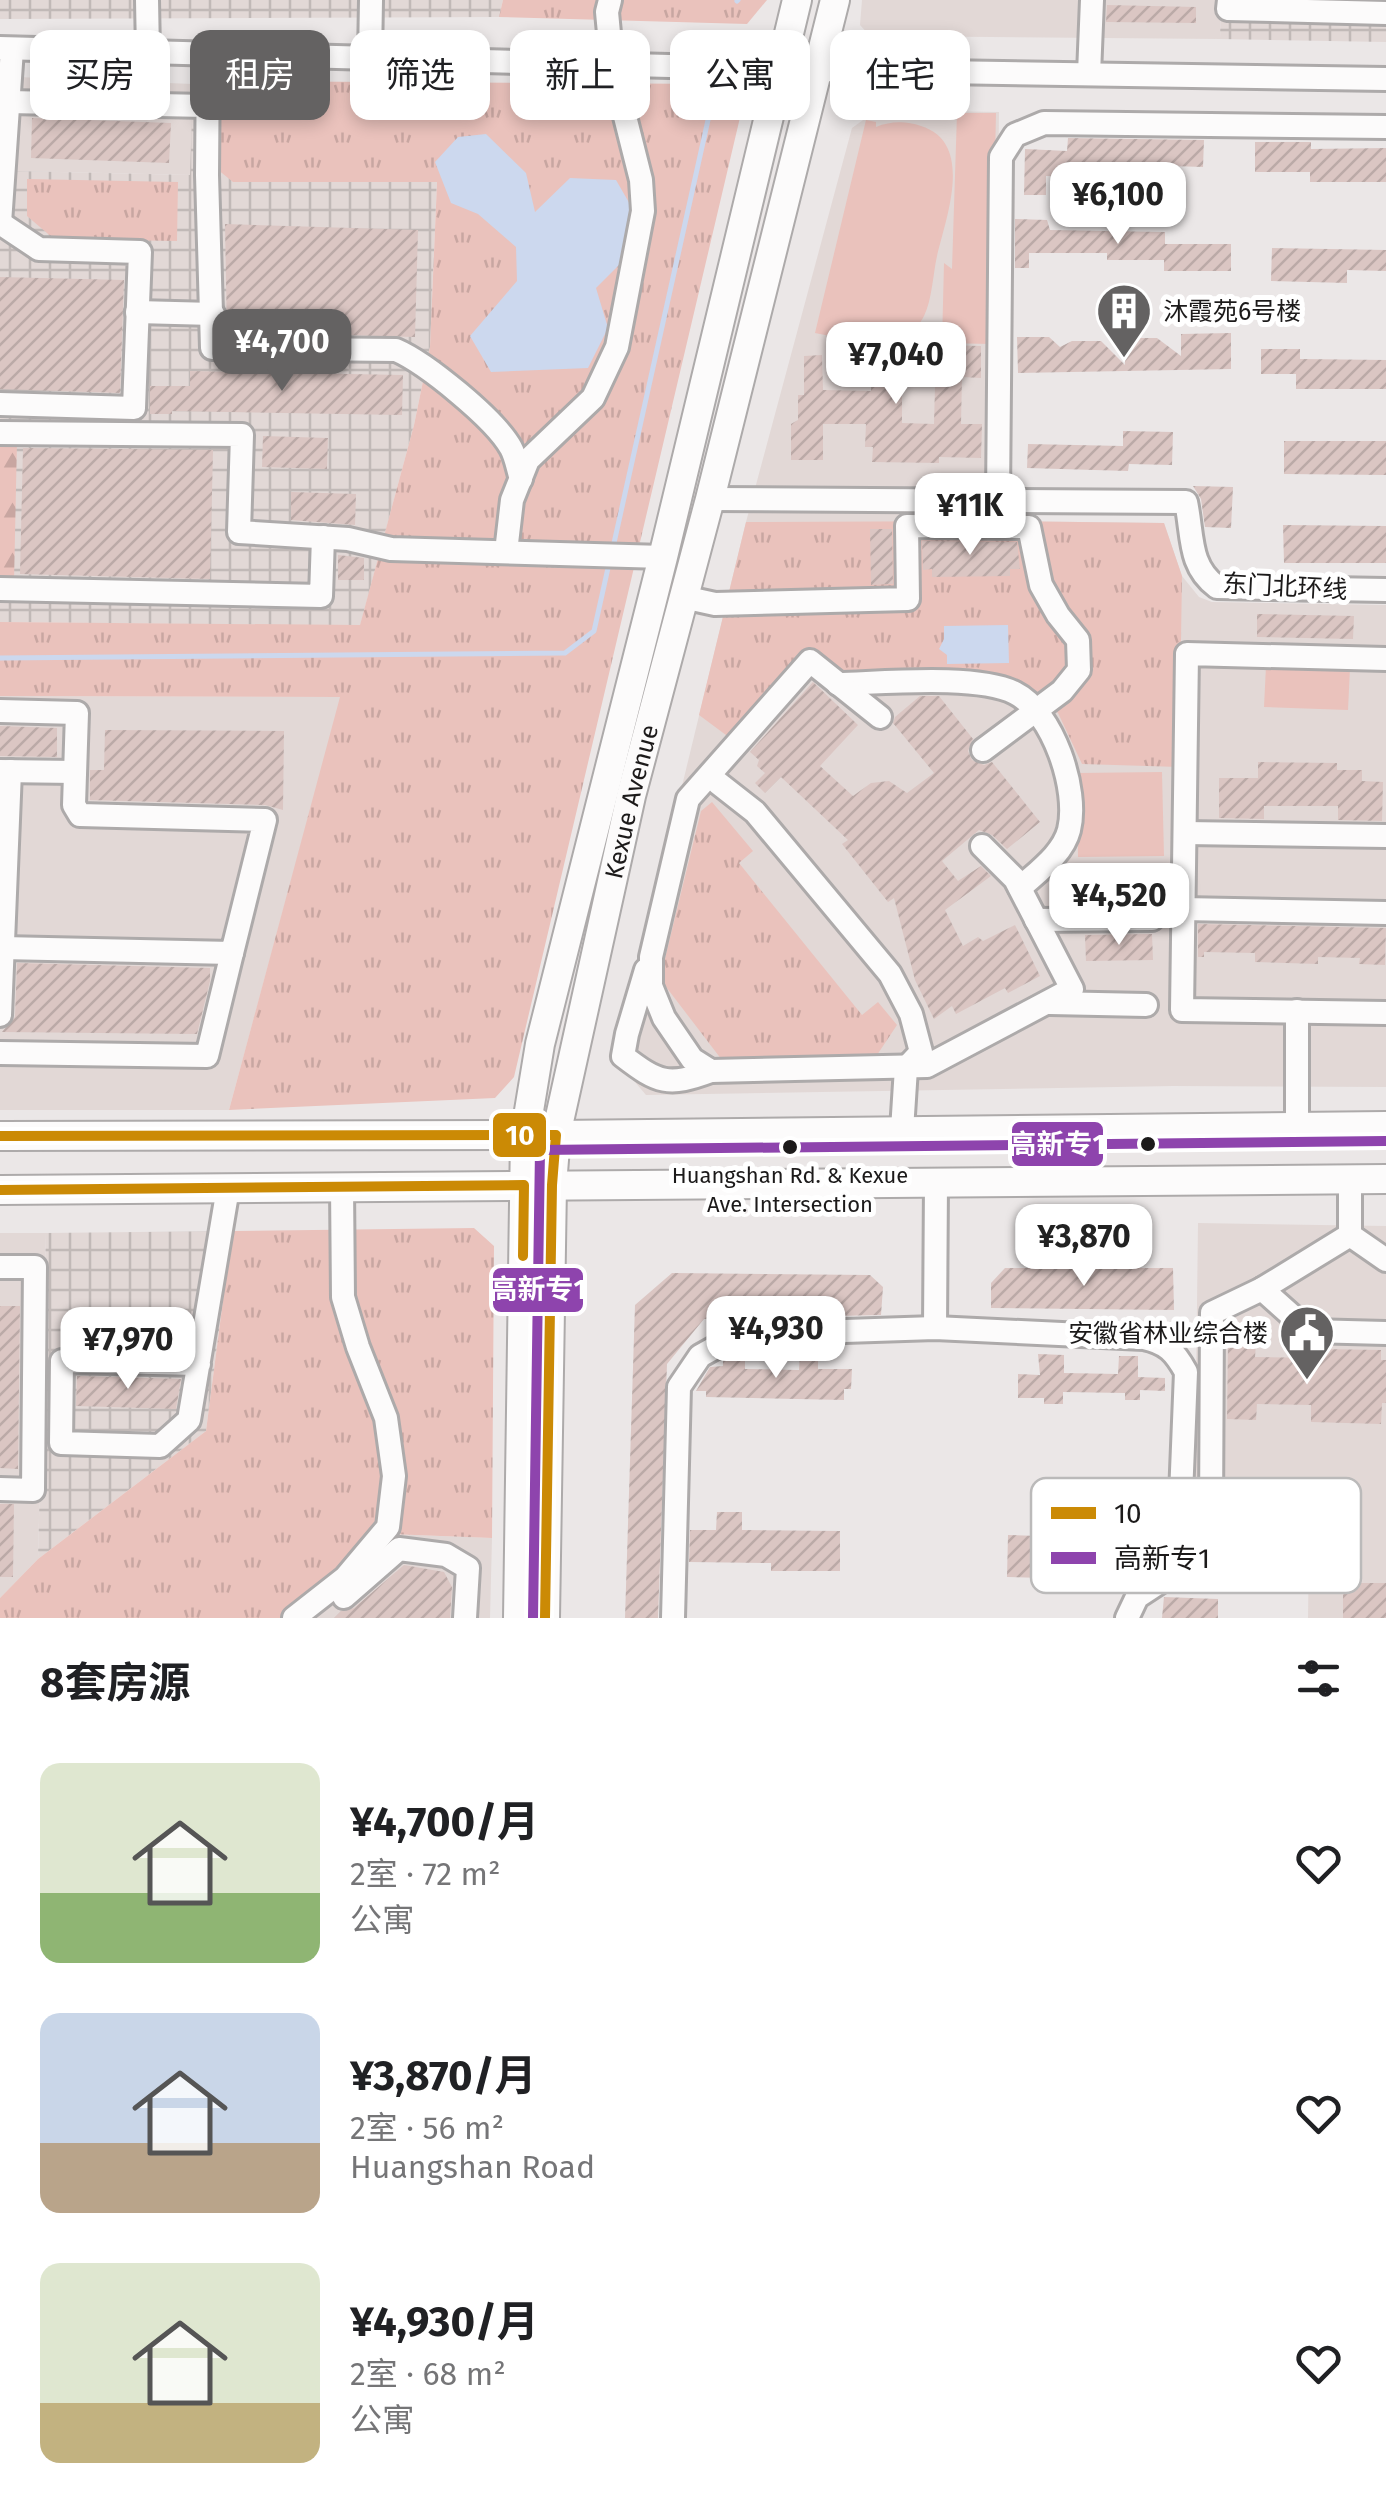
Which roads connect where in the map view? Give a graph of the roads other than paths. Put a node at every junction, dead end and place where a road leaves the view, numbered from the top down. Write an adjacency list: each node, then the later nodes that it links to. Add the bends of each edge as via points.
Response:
1 (146, 0): 9 (street)
2 (371, 0): 10 (street)
3 (610, 0): 11 (street)
4 (797, 0): 12 (main road, Kexue Avenue)
5 (835, 0): 15 (main road, Kexue Avenue)
6 (1092, 0): 16 (street)
7 (1228, 0): 8 (street, via 1228,9)
8 (1386, 12)
9 (147, 30)
10 (370, 30)
11 (609, 30)
12 (790, 30)
13 (6, 49): 18 (street)
14 (810, 70): 15 (street)
15 (818, 70): 16 (street); 29 (main road, Kexue Avenue)
16 (1089, 74): 17 (street)
17 (1386, 79)
18 (8, 102): 19 (street); 24 (street, via 0,223 40,249 140,252)
19 (190, 106)
20 (207, 120): 25 (street)
21 (626, 120): 28 (street, via 643,211 616,347 593,398 528,460)
22 (768, 120): 33 (main road, Kexue Avenue)
23 (1386, 128): 30 (street, via 1044,123 1015,135 1002,157)
24 (138, 312): 25 (street); 26 (street, via 134,408)
25 (213, 314): 28 (street, via 212,348 396,350 417,359 472,404 511,448)
26 (0, 404)
27 (0, 434): 31 (street, via 242,435 238,532)
28 (521, 479): 32 (street)
29 (710, 498): 30 (street); 36 (main road, Kexue Avenue)
30 (998, 500): 35 (street, 东门北环线, via 1186,502 1194,559 1217,587)
31 (323, 537): 32 (street, via 391,549); 34 (street, via 321,596)
32 (506, 552): 33 (street)
33 (663, 557): 68 (main road, Kexue Avenue, via 540,1044)
34 (0, 588)
35 (1386, 590)
36 (684, 597): 39 (street, via 715,604 908,599 907,526 1029,527 1041,586 1078,640 1078,670 1062,691); 69 (main road, Kexue Avenue, via 631,796)
37 (1386, 658): 46 (street, via 1187,654)
38 (838, 684): 39 (street, via 962,681 1016,693); 41 (street); 56 (street, via 810,661 688,799)
39 (1033, 710): 42 (street); 49 (street, via 1047,722 1070,781 1069,829 1060,850)
40 (0, 711): 44 (street, via 77,712)
41 (880, 717)
42 (983, 750)
43 (5, 771): 44 (street); 54 (street)
44 (75, 772): 55 (street, via 80,815 265,820)
45 (718, 783): 63 (street, via 755,812 890,974 922,1052)
46 (1184, 833): 47 (street); 50 (street)
47 (1386, 836)
48 (982, 846): 49 (street)
49 (1020, 888): 53 (street)
50 (1183, 909): 51 (street); 59 (street, via 1182,1010)
51 (1386, 913)
52 (1152, 919): 53 (street)
53 (1036, 920): 57 (street, via 1072,988)
54 (2, 948): 55 (street); 61 (street)
55 (232, 953): 62 (street, via 208,1056)
56 (650, 957): 64 (street, via 651,986 664,1018 692,1059); 64 (street, via 624,1056 653,1080 687,1080)
57 (1046, 1003): 58 (street); 63 (street, via 926,1066)
58 (1146, 1006)
59 (1297, 1011): 60 (street); 65 (street)
60 (1386, 1012)
61 (0, 1015)
62 (0, 1053)
63 (906, 1068): 64 (street); 67 (street)
64 (710, 1071)
65 (1298, 1126): 66 (main road); 67 (main road)
66 (1386, 1126)
67 (902, 1130): 69 (main road)
68 (525, 1135): 69 (main road); 70 (main road); 74 (main road, Kexue Avenue)
69 (556, 1135): 74 (main road, Kexue Avenue)
70 (0, 1136)
71 (1350, 1180): 72 (main road); 73 (main road); 78 (street)
72 (1386, 1180)
73 (936, 1183): 74 (main road); 82 (street)
74 (538, 1185): 75 (main road); 92 (main road, Kexue Avenue); 93 (main road, Kexue Avenue)
75 (342, 1186): 76 (main road); 89 (street, via 343,1296 386,1418 394,1476 388,1526 345,1578)
76 (228, 1188): 77 (main road); 84 (street)
77 (0, 1190)
78 (1350, 1234): 79 (street); 81 (street)
79 (1386, 1260)
80 (0, 1266): 87 (street, via 35,1267 32,1490)
81 (1262, 1289): 83 (street, via 1309,1331); 86 (street, via 1212,1313)
82 (935, 1328): 85 (street, via 1159,1341 1186,1372); 94 (street, via 734,1337 700,1356 679,1387)
83 (1386, 1334)
84 (199, 1364): 84 (street, via 190,1420 160,1446 61,1443 62,1361)
85 (1182, 1478)
86 (1211, 1478)
87 (0, 1489)
88 (1142, 1593): 95 (street)
89 (294, 1618)
90 (319, 1618): 91 (street, via 399,1549 446,1554 468,1568)
91 (466, 1618)
92 (518, 1618)
93 (545, 1618)
94 (673, 1618)
95 (1127, 1618)

